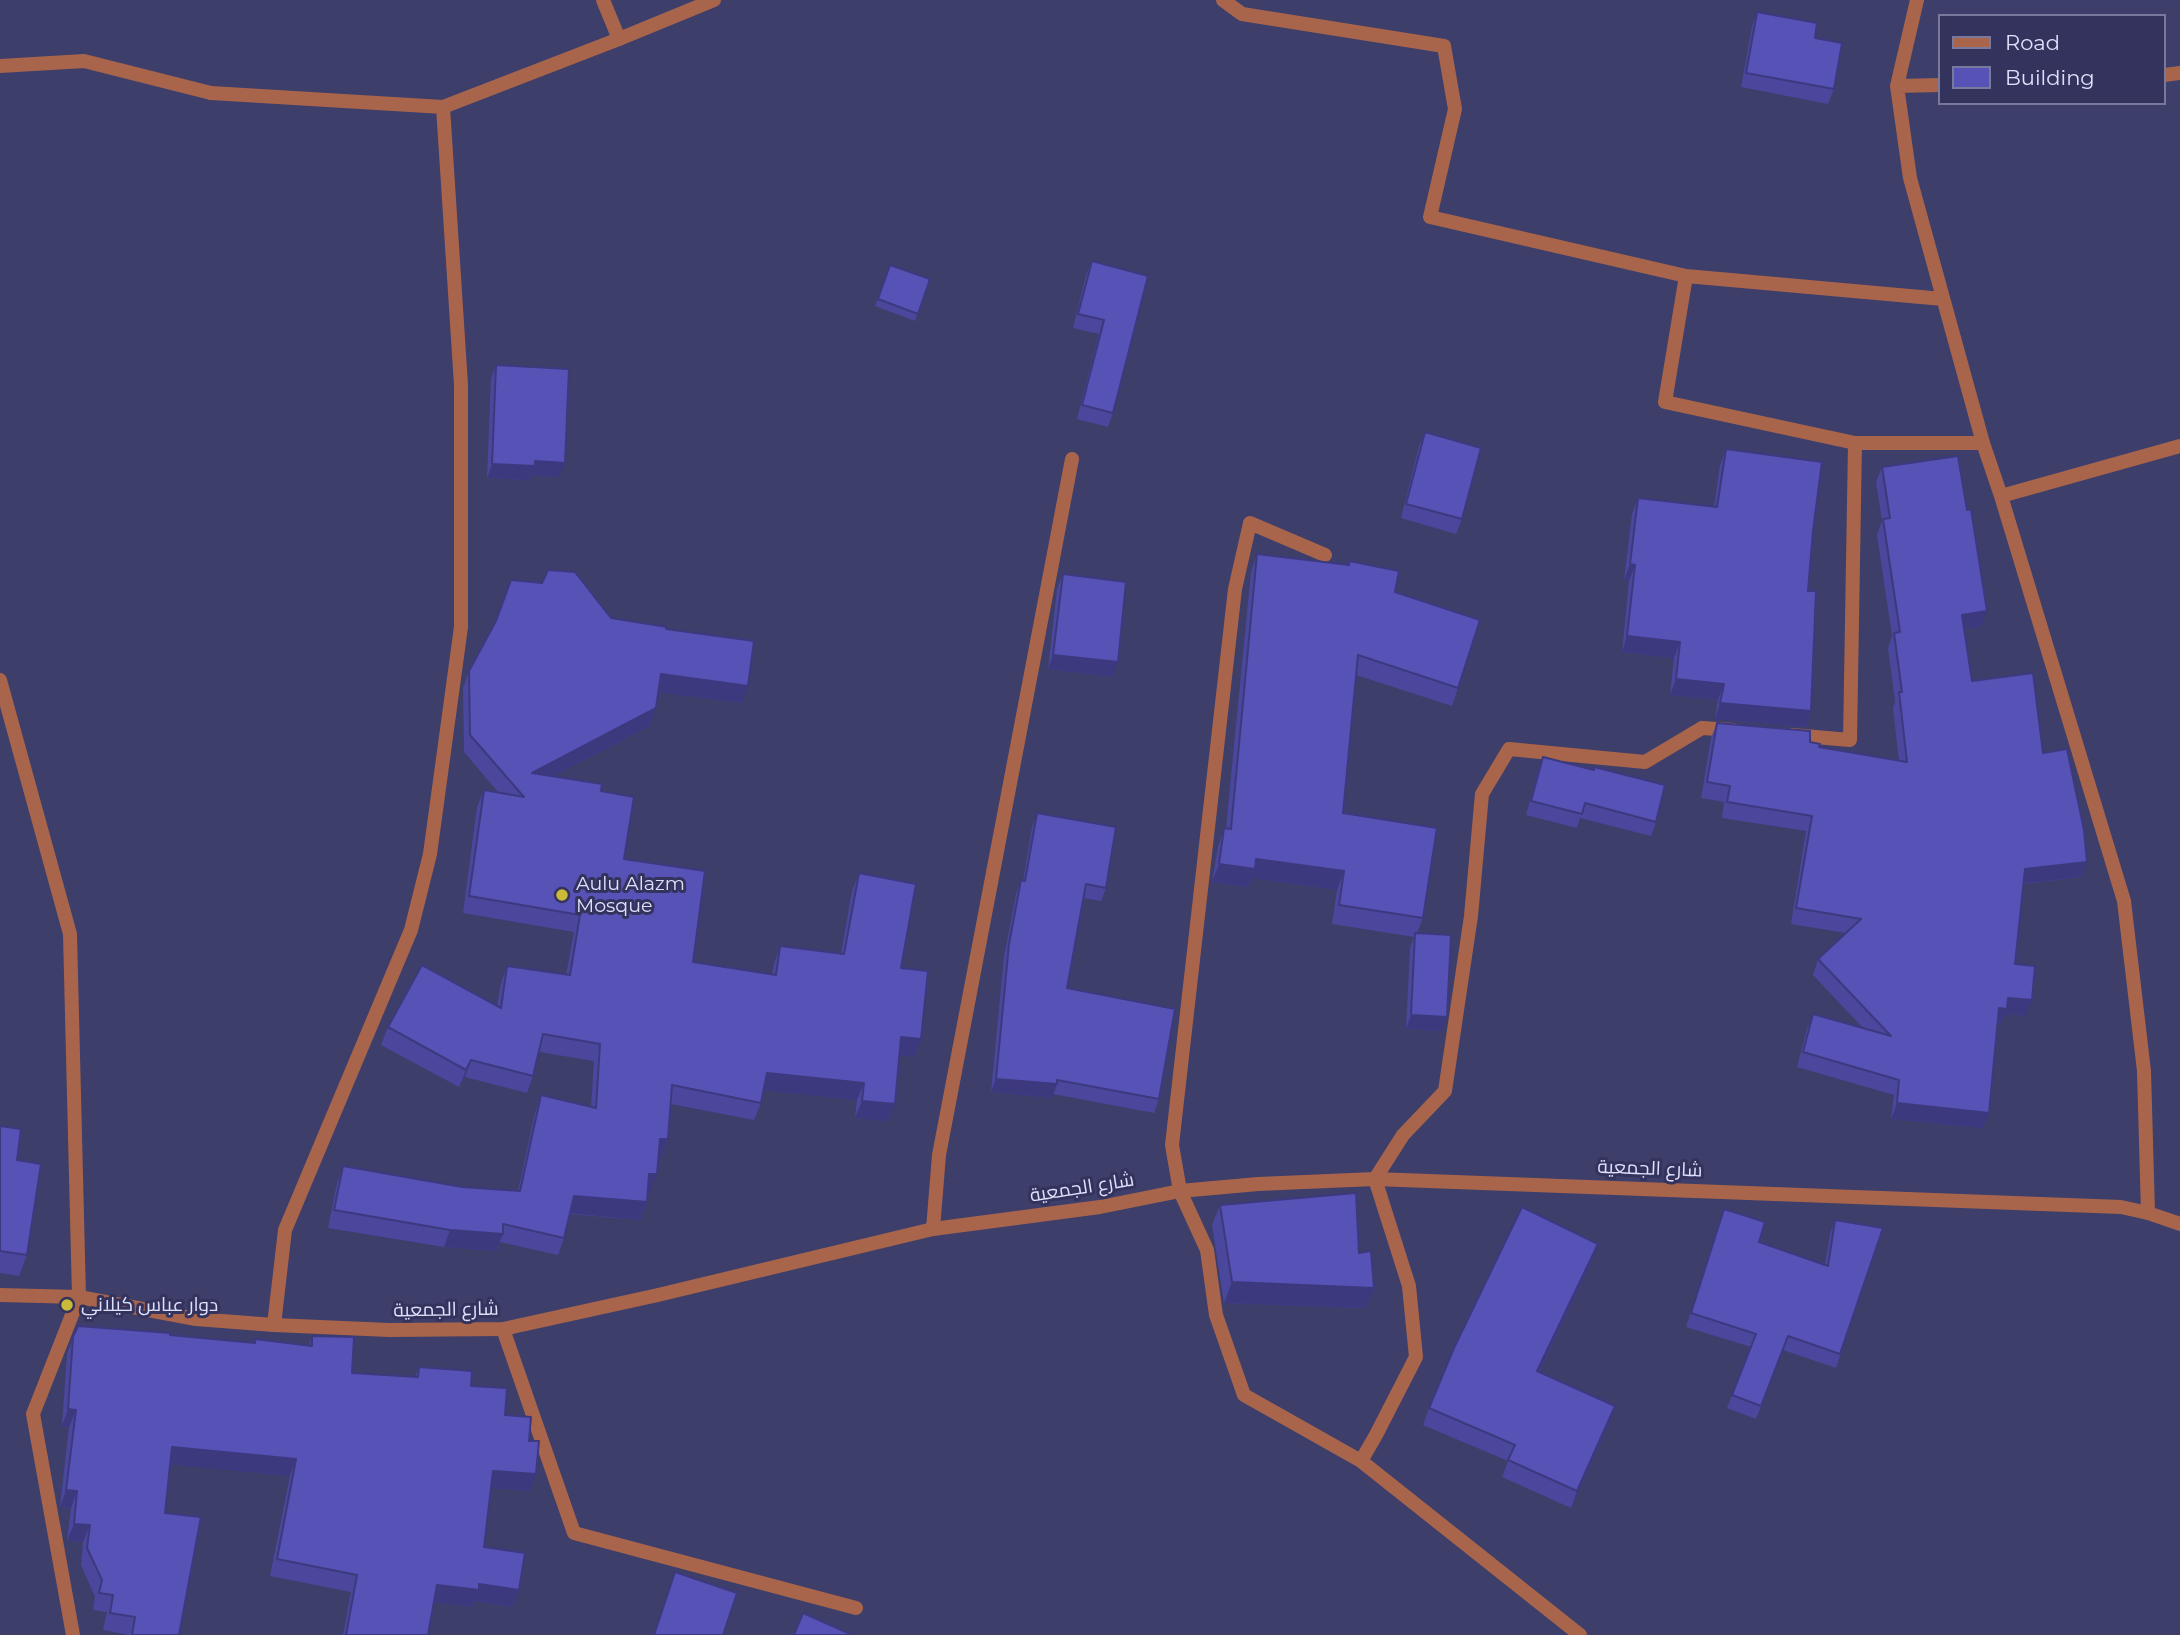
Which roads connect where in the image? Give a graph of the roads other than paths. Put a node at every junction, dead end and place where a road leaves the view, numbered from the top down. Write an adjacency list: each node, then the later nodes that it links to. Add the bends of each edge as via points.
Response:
1 (603, 0): 5 (street)
2 (714, 0): 5 (street)
3 (1223, 0): 10 (street, via 1242,14 1444,46 1455,109 1430,218)
4 (1917, 0): 8 (street)
5 (620, 39): 9 (street)
6 (0, 66): 9 (street, via 84,61 211,93)
7 (1938, 85): 8 (street)
8 (1897, 86): 11 (street, via 1910,178)
9 (443, 107): 28 (street, via 461,385 461,626 430,854 411,929 285,1230)
10 (1686, 276): 11 (street); 12 (street, via 1665,402)
11 (1943, 299): 13 (street)
12 (1854, 443): 13 (street); 20 (street, via 1850,740)
13 (1983, 443): 16 (street)
14 (2180, 446): 16 (street)
15 (1072, 459): 25 (street, via 939,1155)
16 (2001, 496): 23 (street, via 2124,901 2144,1072)
17 (1325, 555): 22 (street, via 1250,523 1235,589 1172,1145)
18 (0, 680): 27 (street, via 70,934)
19 (1742, 731): 21 (street, via 1702,728 1646,762 1509,749 1482,794 1471,916 1445,1091 1403,1135)
20 (1783, 735)
21 (1375, 1179): 22 (street, شارع الجمعية); 23 (street, شارع الجمعية, via 2121,1207); 30 (street, via 1409,1286 1416,1357)
22 (1180, 1191): 25 (street, شارع الجمعية, via 1100,1207); 30 (street, via 1207,1250 1216,1315 1244,1395)
23 (2148, 1213): 24 (street, شارع الجمعية)
24 (2180, 1224)
25 (933, 1229): 29 (street, شارع الجمعية)
26 (0, 1295): 27 (street, شارع الجمعية)
27 (79, 1297): 28 (street, شارع الجمعية, via 196,1319); 32 (street, via 33,1414)
28 (274, 1325): 29 (street, شارع الجمعية)
29 (503, 1329): 31 (street, via 574,1533)
30 (1361, 1461): 33 (street)
31 (856, 1608)
32 (73, 1635)
33 (1580, 1635)

